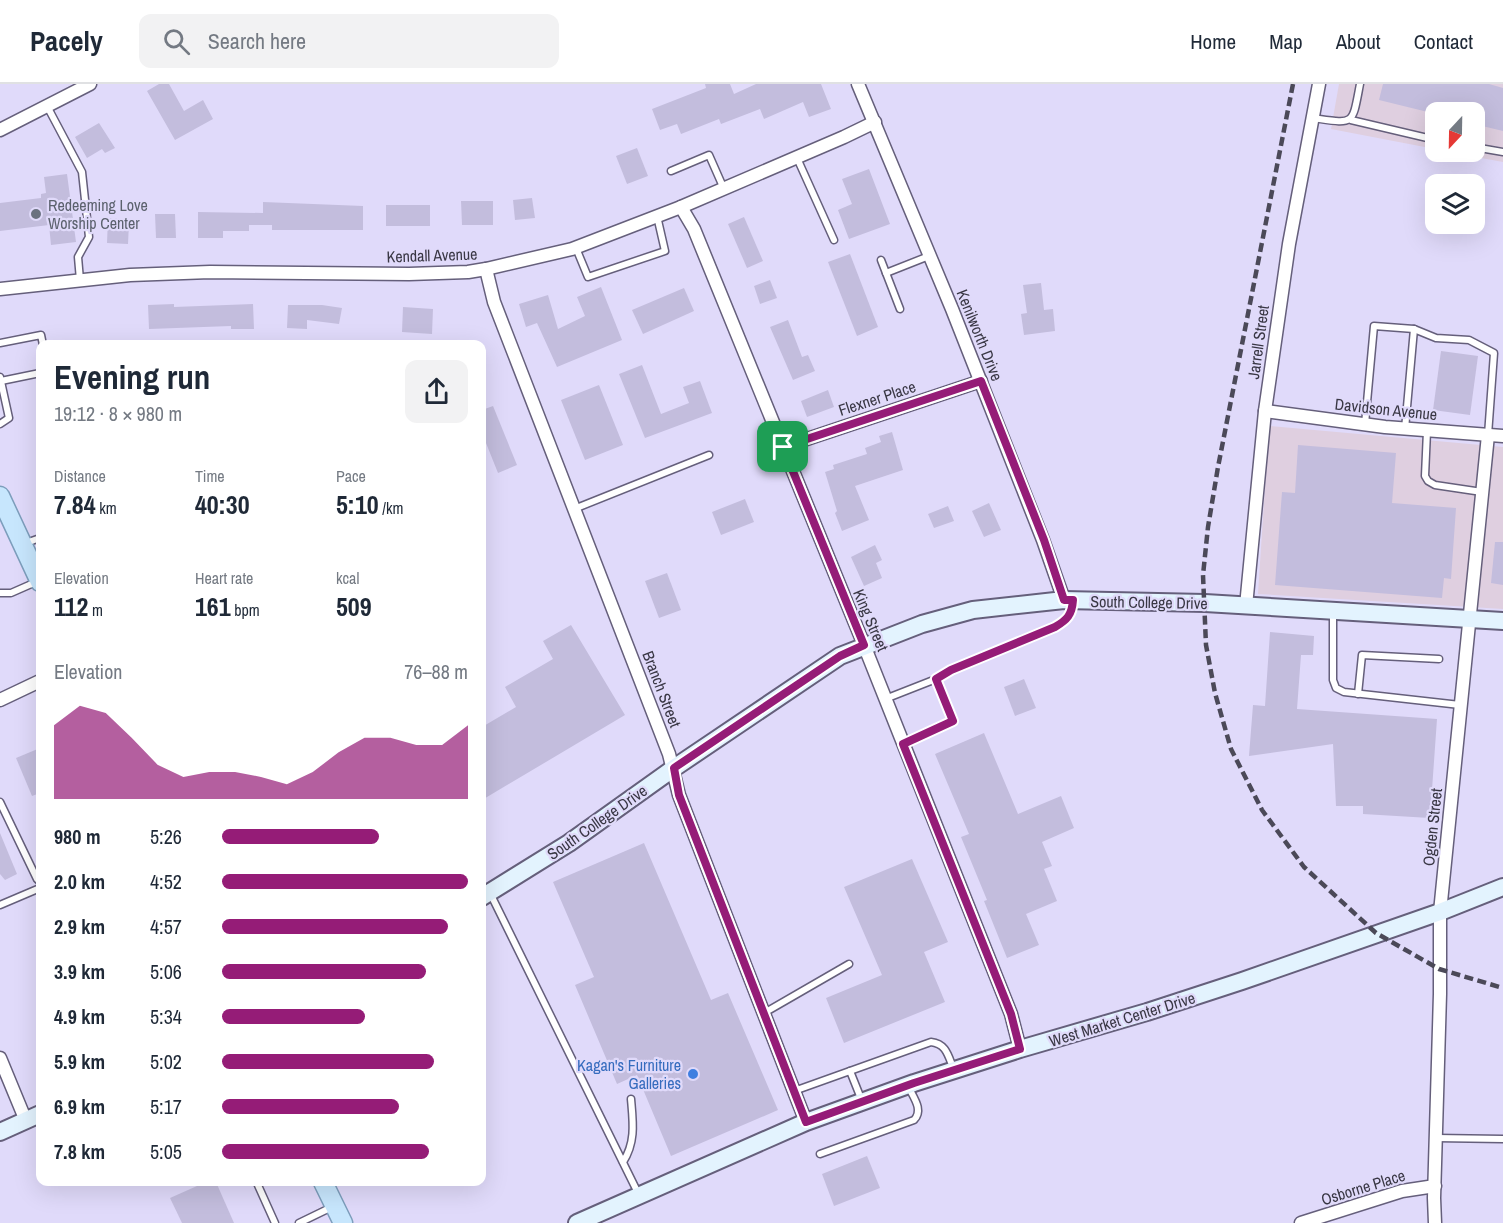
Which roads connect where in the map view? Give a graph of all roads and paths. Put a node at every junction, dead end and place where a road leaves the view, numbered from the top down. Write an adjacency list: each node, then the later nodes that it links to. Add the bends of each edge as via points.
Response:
1 (90, 84): 5 (street)
2 (858, 84): 8 (street, Kenilworth Drive)
3 (1319, 84): 6 (street, Jarrell Street)
4 (1360, 84): 7 (lane)
5 (47, 106): 9 (street); 24 (lane, via 82,172 89,237 78,257)
6 (1313, 118): 7 (lane, via 1345,123); 35 (street, Jarrell Street, via 1288,244)
7 (1351, 120): 10 (lane)
8 (875, 122): 13 (street, Kendall Avenue); 20 (street, Kenilworth Drive)
9 (0, 130)
10 (1425, 137)
11 (1485, 149): 12 (lane)
12 (1503, 152)
13 (796, 157): 15 (street, Kendall Avenue); 18 (lane)
14 (671, 171): 15 (lane, via 709,155)
15 (724, 189): 16 (street, Kendall Avenue)
16 (681, 207): 17 (street, Kendall Avenue); 42 (street, King Street, via 694,229)
17 (657, 216): 19 (street, Kendall Avenue); 19 (lane, via 665,251 588,277)
18 (834, 240)
19 (576, 247): 22 (street, Kendall Avenue)
20 (930, 256): 23 (lane); 34 (street, Kenilworth Drive)
21 (881, 260): 23 (lane)
22 (486, 269): 24 (street, Kendall Avenue, via 409,274 210,272); 46 (street, Branch Street, via 494,302)
23 (886, 273): 26 (lane)
24 (80, 280): 25 (street, Kendall Avenue)
25 (0, 290)
26 (900, 309)
27 (1414, 329): 30 (lane, via 1436,338 1469,340); 37 (lane, via 1374,326); 38 (lane)
28 (42, 340): 29 (lane, via 42,335)
29 (0, 343)
30 (1494, 353): 31 (lane); 40 (lane)
31 (1503, 354)
32 (36, 374): 33 (lane)
33 (1, 379): 36 (lane, via 9,418)
34 (981, 381): 42 (street, Flexner Place); 52 (street, Kenilworth Drive)
35 (1265, 411): 37 (street, Davidson Avenue); 53 (street, Jarrell Street)
36 (0, 424)
37 (1365, 425): 38 (street, Davidson Avenue)
38 (1406, 429): 39 (street, Davidson Avenue)
39 (1427, 431): 40 (street, Davidson Avenue); 44 (lane, via 1428,482)
40 (1488, 435): 41 (street, Davidson Avenue); 44 (street, Ogden Street)
41 (1503, 436)
42 (783, 447): 57 (street, King Street)
43 (709, 455): 46 (lane)
44 (1482, 492): 55 (street, Ogden Street)
45 (0, 496): 48 (main road)
46 (574, 508): 66 (street, Branch Street)
47 (36, 539): 48 (lane)
48 (23, 544): 49 (main road)
49 (36, 572)
50 (36, 583): 51 (lane, via 10,593)
51 (0, 592)
52 (1069, 600): 53 (main road, South College Drive); 57 (main road, South College Drive, via 973,610); 59 (lane, via 1072,612 1067,620)
53 (1246, 606): 54 (main road, South College Drive)
54 (1333, 611): 55 (main road, South College Drive); 61 (lane, via 1333,680 1336,688)
55 (1469, 619): 56 (main road, South College Drive); 64 (street, Ogden Street)
56 (1503, 621)
57 (864, 645): 62 (street, King Street); 66 (main road, South College Drive, via 840,656)
58 (1439, 659): 61 (lane, via 1362,655)
59 (936, 679): 62 (lane); 65 (lane, via 953,721)
60 (36, 683): 63 (street)
61 (1358, 694): 64 (lane)
62 (885, 699): 65 (street, King Street)
63 (0, 700)
64 (1460, 705): 73 (street, Ogden Street)
65 (903, 744): 76 (street, King Street, via 1011,1014)
66 (674, 768): 71 (main road, South College Drive, via 569,843); 75 (street, Branch Street, via 679,795)
67 (0, 802): 68 (lane)
68 (36, 877)
69 (1503, 887): 73 (main road, West Market Center Drive)
70 (36, 890): 72 (lane)
71 (486, 894): 90 (lane)
72 (0, 905)
73 (1440, 912): 76 (main road, West Market Center Drive, via 1232,985); 87 (street, Ogden Street)
74 (849, 964): 75 (lane)
75 (764, 1013): 81 (street, Branch Street)
76 (1020, 1049): 78 (main road, West Market Center Drive)
77 (0, 1058): 84 (street)
78 (954, 1070): 79 (lane, via 945,1048 931,1042); 80 (main road, West Market Center Drive)
79 (850, 1071): 81 (lane); 83 (lane)
80 (908, 1086): 83 (main road, West Market Center Drive); 89 (lane, via 919,1110 914,1120)
81 (794, 1091): 85 (street, Branch Street)
82 (631, 1099): 90 (lane, via 634,1134)
83 (862, 1102): 85 (main road, West Market Center Drive)
84 (33, 1117): 86 (main road)
85 (806, 1122): 94 (main road, West Market Center Drive)
86 (0, 1132)
87 (1436, 1138): 88 (lane); 93 (street, Ogden Street)
88 (1503, 1139)
89 (820, 1154)
90 (623, 1162): 94 (lane)
91 (258, 1186): 96 (lane)
92 (325, 1186): 95 (main road)
93 (1435, 1186): 100 (street, Osborne Place, via 1402,1191); 101 (street, Ogden Street)
94 (639, 1196): 99 (main road, West Market Center Drive)
95 (335, 1206): 97 (lane); 98 (main road)
96 (275, 1223)
97 (299, 1223)
98 (343, 1223)
99 (577, 1223)
100 (1301, 1223)
101 (1435, 1223)

